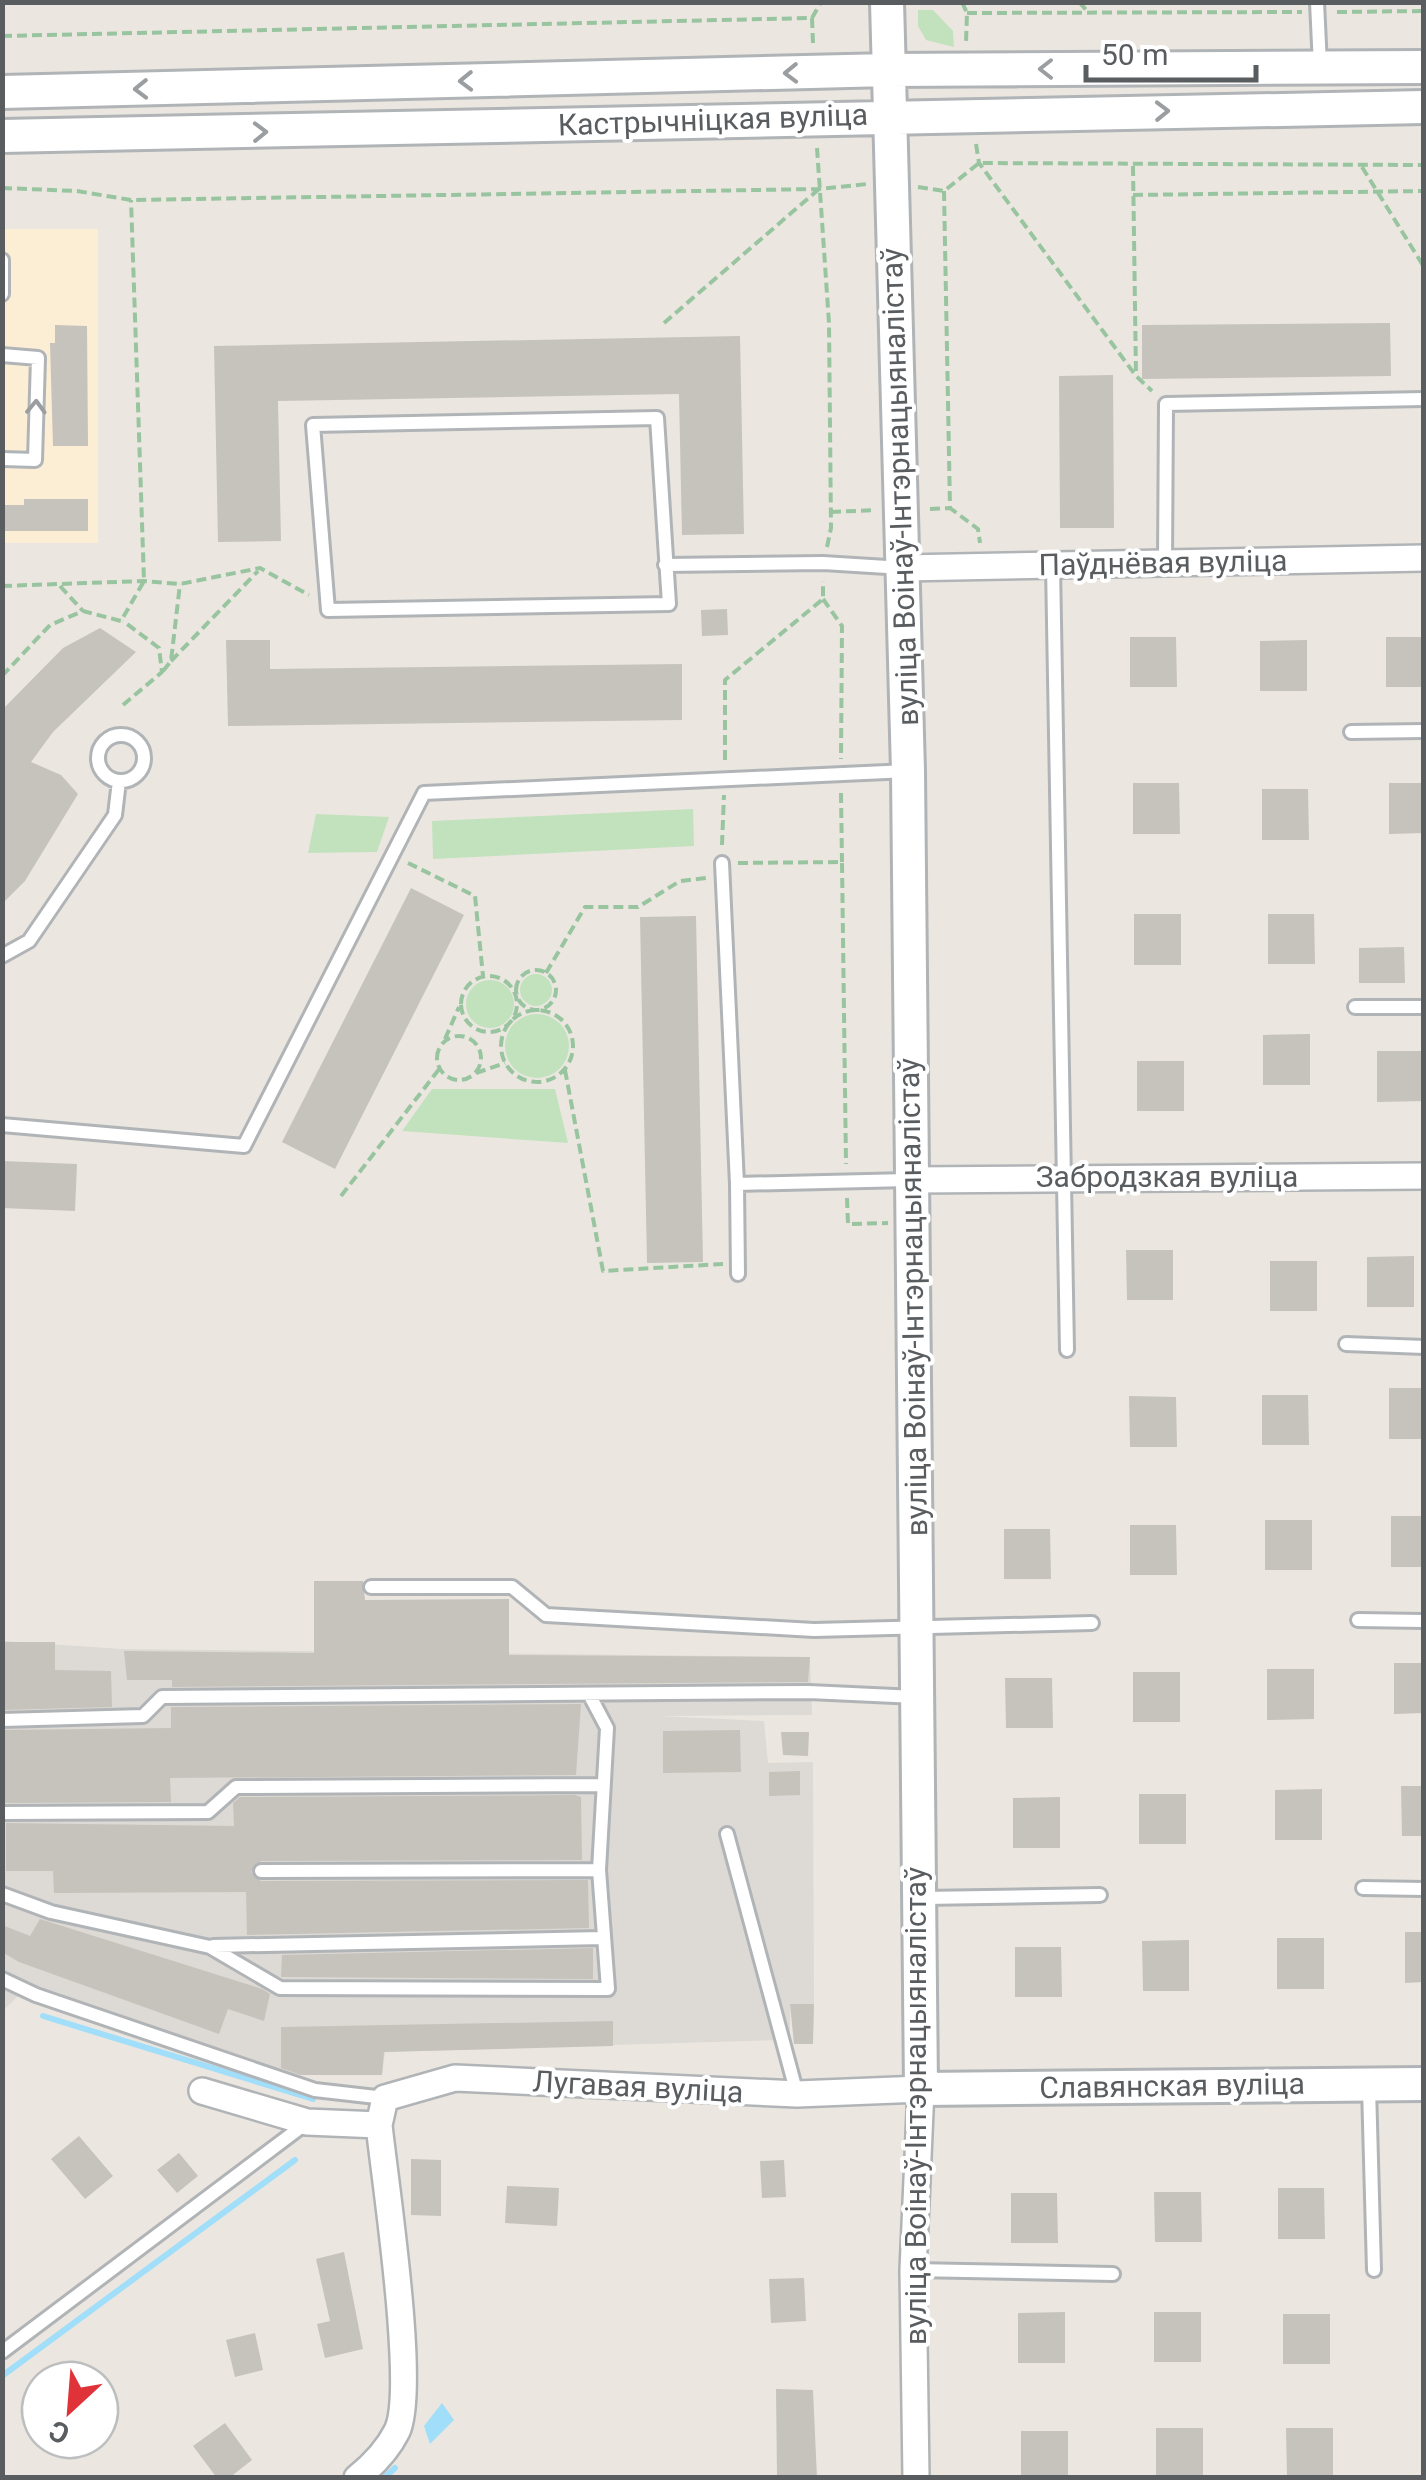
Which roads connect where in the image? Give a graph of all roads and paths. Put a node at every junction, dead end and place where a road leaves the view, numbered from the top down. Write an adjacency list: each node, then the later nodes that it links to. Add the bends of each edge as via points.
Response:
1 (821, 2): 9 (path, via 812,18)
2 (887, 2): 13 (main road, вуліца Воінаў-Інтэрнацыяналістаў)
3 (962, 2): 7 (path)
4 (1079, 2): 8 (path)
5 (1317, 7): 6 (path); 8 (path); 12 (lane)
6 (1424, 11)
7 (967, 13): 8 (path); 10 (path)
8 (1089, 13)
9 (2, 36)
10 (966, 48)
11 (1424, 67): 12 (main road, Кастрычніцкая вуліца)
12 (1320, 68): 13 (main road, Кастрычніцкая вуліца, one-way to 13)
13 (888, 70): 14 (main road, Кастрычніцкая вуліца, one-way to 14); 16 (main road, вуліца Воінаў-Інтэрнацыяналістаў)
14 (2, 92)
15 (1424, 107): 16 (main road, Кастрычніцкая вуліца, one-way to 15)
16 (890, 116): 17 (main road, Кастрычніцкая вуліца, one-way to 16); 48 (main road, вуліца Воінаў-Інтэрнацыяналістаў)
17 (2, 136)
18 (975, 137): 19 (path)
19 (979, 164): 20 (path); 27 (path); 37 (path)
20 (1133, 166): 21 (path); 30 (path)
21 (1362, 166): 22 (path); 29 (path)
22 (1424, 166)
23 (874, 184): 26 (path)
24 (910, 186): 27 (path)
25 (2, 188): 31 (path)
26 (819, 189): 31 (path); 35 (path); 43 (path, via 831,528)
27 (944, 191): 46 (path, via 950,508 978,529)
28 (1424, 191): 29 (path)
29 (1378, 192): 30 (path); 33 (path)
30 (1133, 195): 37 (path)
31 (132, 200): 49 (path)
32 (4, 260): 34 (lane)
33 (1424, 267)
34 (2, 294)
35 (664, 324)
36 (2, 355): 40 (lane, one-way to 36, via 34,460 38,358)
37 (1136, 376): 39 (path)
38 (1424, 399): 39 (lane)
39 (1166, 404): 42 (lane)
40 (2, 459)
41 (1424, 558): 42 (street, Паўднёвая вуліца)
42 (1165, 562): 45 (street, Паўднёвая вуліца)
43 (823, 563): 44 (lane); 48 (lane); 54 (path)
44 (666, 566): 53 (lane, via 669,604 328,610); 53 (lane, via 658,418 313,425)
45 (1053, 566): 46 (street, Паўднёвая вуліца); 86 (lane)
46 (985, 567): 48 (street, Паўднёвая вуліца)
47 (260, 568): 50 (path); 53 (path, via 306,595); 57 (path)
48 (903, 568): 63 (main road, вуліца Воінаў-Інтэрнацыяналістаў)
49 (144, 580): 50 (path); 52 (path); 56 (path)
50 (180, 584): 57 (path)
51 (2, 586): 52 (path)
52 (60, 586): 55 (path)
53 (329, 598)
54 (823, 599): 64 (path, via 842,626); 65 (path, via 725,680)
55 (83, 611): 56 (path); 59 (path, via 50,626)
56 (121, 620): 58 (path, via 160,648)
57 (171, 661): 58 (path)
58 (162, 672): 60 (path)
59 (2, 676)
60 (123, 705)
61 (1424, 731): 62 (lane)
62 (1350, 732)
63 (908, 772): 64 (lane); 87 (main road, вуліца Воінаў-Інтэрнацыяналістаў)
64 (841, 774): 65 (lane); 68 (path)
65 (725, 779): 67 (lane, via 424,794); 69 (path)
66 (119, 781): 70 (lane, via 114,815 29,941)
67 (392, 855): 72 (path, via 474,896); 84 (lane, via 244,1146)
68 (842, 862): 69 (path); 88 (path)
69 (722, 870): 71 (path, via 680,881 638,907 585,907); 89 (lane)
70 (2, 956)
71 (546, 972): 73 (path, via 521,976); 77 (path, via 555,996)
72 (484, 976): 73 (path, via 500,977); 74 (path, via 467,986)
73 (516, 995): 77 (path); 78 (path)
74 (460, 1004): 78 (path, via 466,1021 480,1031 498,1031); 79 (path)
75 (1355, 1007): 76 (lane)
76 (1424, 1008)
77 (535, 1010): 78 (path); 82 (path, via 558,1016 572,1036)
78 (512, 1020): 80 (path, via 501,1041)
79 (443, 1044): 81 (path); 83 (path, via 455,1036 474,1042 481,1054)
80 (505, 1063): 82 (path, via 533,1082); 83 (path)
81 (440, 1068): 83 (path, via 454,1080); 90 (path)
82 (564, 1070): 92 (path, via 602,1271)
83 (476, 1074)
84 (2, 1125)
85 (1424, 1176): 86 (street, Забродзкая вуліца)
86 (1062, 1178): 87 (street, Забродзкая вуліца); 95 (lane)
87 (911, 1180): 88 (lane); 91 (main road, вуліца Воінаў-Інтэрнацыяналістаў)
88 (846, 1181): 89 (lane); 91 (path, via 848,1224)
89 (737, 1184): 92 (lane)
90 (341, 1196)
91 (912, 1222): 100 (main road, вуліца Воінаў-Інтэрнацыяналістаў)
92 (738, 1269)
93 (1346, 1344): 94 (lane)
94 (1424, 1347)
95 (1067, 1350)
96 (371, 1587): 100 (lane, via 512,1586 546,1615)
97 (1358, 1620): 98 (lane)
98 (1424, 1621)
99 (1092, 1623): 100 (lane)
100 (916, 1629): 102 (main road, вуліца Воінаў-Інтэрнацыяналістаў)
101 (589, 1694): 102 (lane); 103 (lane, via 162,1697 142,1716); 104 (lane, via 606,1728)
102 (916, 1696): 113 (main road, вуліца Воінаў-Інтэрнацыяналістаў)
103 (2, 1720)
104 (601, 1784): 105 (lane, via 236,1787 208,1812); 107 (lane)
105 (2, 1814)
106 (727, 1834): 121 (lane)
107 (599, 1870): 108 (lane); 114 (lane)
108 (261, 1871)
109 (1363, 1888): 110 (lane)
110 (1424, 1889)
111 (2, 1894): 115 (lane, via 51,1912)
112 (1100, 1895): 113 (lane)
113 (918, 1898): 119 (main road, вуліца Воінаў-Інтэрнацыяналістаў)
114 (602, 1938): 115 (lane); 115 (lane, via 608,1989 280,1988)
115 (210, 1946)
116 (2, 1979): 122 (lane, via 315,2090)
117 (1370, 2084): 118 (main road, Славянская вуліца); 119 (main road, Славянская вуліца); 126 (lane)
118 (1424, 2084)
119 (921, 2089): 121 (street, Лугавая вуліца); 125 (street, вуліца Воінаў-Інтэрнацыяналістаў)
120 (202, 2091): 123 (street)
121 (797, 2094): 122 (street, Лугавая вуліца, via 455,2078)
122 (385, 2098): 124 (street)
123 (307, 2122): 124 (street); 128 (lane)
124 (379, 2124): 129 (street, via 405,2382 398,2429)
125 (912, 2270): 127 (lane); 130 (street, вуліца Воінаў-Інтэрнацыяналістаў)
126 (1374, 2270)
127 (1113, 2274)
128 (2, 2352)
129 (358, 2478)
130 (916, 2478)

